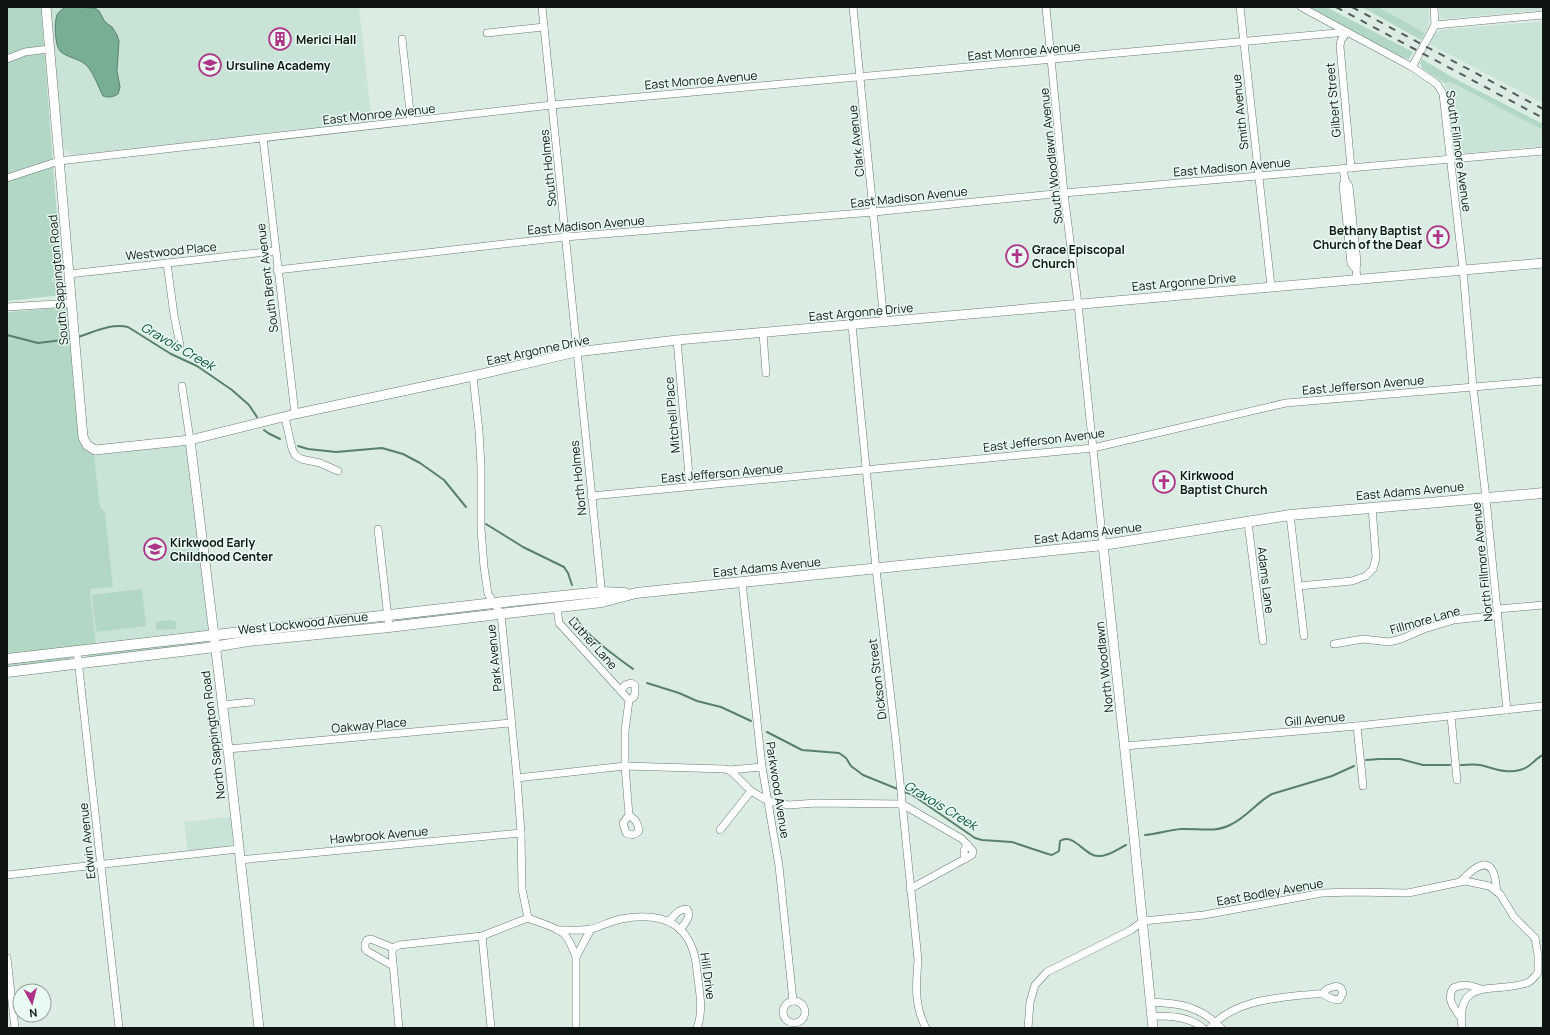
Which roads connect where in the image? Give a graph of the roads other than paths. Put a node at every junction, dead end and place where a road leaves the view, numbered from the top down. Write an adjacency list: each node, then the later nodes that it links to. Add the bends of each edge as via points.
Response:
1 (46, 7): 15 (street, South Sappington Road)
2 (542, 7): 10 (street, South Holmes)
3 (853, 7): 19 (street, Clark Avenue)
4 (1046, 7): 17 (street, South Woodlawn Avenue)
5 (1240, 7): 14 (street, Smith Avenue)
6 (1301, 7): 11 (street, South Fillmore Avenue)
7 (1434, 7): 9 (street)
8 (1543, 15): 9 (street)
9 (1435, 25): 18 (street)
10 (544, 27): 12 (street); 20 (street, South Holmes)
11 (1347, 32): 14 (street, East Monroe Avenue); 18 (street, South Fillmore Avenue); 26 (street, Gilbert Street, via 1340,46)
12 (487, 33)
13 (402, 39): 21 (street)
14 (1244, 41): 17 (street, East Monroe Avenue); 27 (street, Smith Avenue)
15 (49, 50): 16 (street, via 25,52); 25 (street, South Sappington Road)
16 (7, 59)
17 (1052, 60): 19 (street, East Monroe Avenue); 29 (street, South Woodlawn Avenue)
18 (1412, 67): 24 (street, South Fillmore Avenue, via 1441,89)
19 (860, 77): 20 (street, East Monroe Avenue); 30 (street, Clark Avenue)
20 (552, 105): 21 (street, East Monroe Avenue); 31 (street, South Holmes)
21 (411, 121): 22 (street, East Monroe Avenue)
22 (263, 138): 25 (street, East Monroe Avenue); 32 (street, South Brent Avenue)
23 (1543, 151): 24 (street, East Madison Avenue)
24 (1450, 158): 26 (street, East Madison Avenue); 35 (street, South Fillmore Avenue)
25 (59, 161): 28 (street, East Monroe Avenue); 37 (street, South Sappington Road)
26 (1347, 168): 27 (street, East Madison Avenue); 38 (street, Gilbert Street, via 1345,180 1349,186)
27 (1258, 175): 29 (street, East Madison Avenue); 39 (street, Smith Avenue)
28 (7, 178)
29 (1064, 193): 30 (street, East Madison Avenue); 41 (street, South Woodlawn Avenue)
30 (874, 212): 31 (street, East Madison Avenue); 43 (street, Clark Avenue)
31 (565, 237): 36 (street, East Madison Avenue); 48 (street, South Holmes)
32 (275, 251): 33 (street, Westwood Place); 36 (street, South Brent Avenue)
33 (167, 263): 37 (street, Westwood Place); 47 (street)
34 (1543, 263): 35 (street, East Argonne Drive)
35 (1463, 269): 38 (street, East Argonne Drive); 53 (street, North Fillmore Avenue)
36 (278, 270): 54 (street, South Brent Avenue)
37 (69, 274): 40 (street, South Sappington Road)
38 (1357, 279): 39 (street, East Argonne Drive)
39 (1271, 286): 41 (street, East Argonne Drive)
40 (72, 303): 42 (street); 56 (street, South Sappington Road, via 85,443 98,450)
41 (1078, 304): 43 (street, East Argonne Drive); 57 (street, North Woodlawn)
42 (7, 307)
43 (884, 322): 44 (street, East Argonne Drive)
44 (852, 325): 45 (street, East Argonne Drive); 58 (street, Dickson Street)
45 (763, 333): 46 (street, East Argonne Drive); 49 (street)
46 (677, 340): 48 (street, East Argonne Drive); 60 (street, Mitchell Place)
47 (180, 345)
48 (576, 352): 50 (street, East Argonne Drive); 62 (street, North Holmes)
49 (766, 373)
50 (473, 376): 54 (street, East Argonne Drive); 73 (street, Park Avenue, via 479,431 484,567 488,594)
51 (1543, 381): 53 (street, East Jefferson Avenue)
52 (182, 386): 56 (street)
53 (1473, 387): 57 (street, East Jefferson Avenue, via 1286,403); 63 (street, North Fillmore Avenue)
54 (295, 414): 55 (street, East Argonne Drive)
55 (285, 417): 56 (street, East Argonne Drive); 59 (street, via 295,455)
56 (190, 440): 80 (street, North Sappington Road)
57 (1093, 448): 58 (street, East Jefferson Avenue); 68 (street, North Woodlawn)
58 (866, 470): 60 (street, East Jefferson Avenue); 69 (street, Dickson Street)
59 (338, 471)
60 (690, 487): 62 (street, East Jefferson Avenue)
61 (1543, 493): 63 (main road, East Adams Avenue)
62 (591, 496): 72 (street, North Holmes)
63 (1486, 498): 64 (main road, East Adams Avenue); 76 (street, North Fillmore Avenue)
64 (1372, 507): 65 (main road, East Adams Avenue); 71 (street, via 1376,558 1373,568 1366,576 1352,581)
65 (1290, 515): 66 (main road, East Adams Avenue); 71 (street)
66 (1248, 523): 68 (main road, East Adams Avenue); 82 (street, Adams Lane)
67 (378, 529): 77 (street)
68 (1103, 545): 69 (main road, East Adams Avenue); 98 (street, North Woodlawn)
69 (876, 569): 70 (main road, East Adams Avenue); 108 (street, Dickson Street)
70 (742, 582): 72 (main road, East Adams Avenue); 101 (street, Parkwood Avenue)
71 (1298, 586): 81 (street)
72 (602, 597): 73 (main road, West Lockwood Avenue); 75 (main road, West Lockwood Avenue)
73 (494, 603): 77 (main road, West Lockwood Avenue); 78 (street, Park Avenue)
74 (1543, 605): 76 (street, Fillmore Lane)
75 (558, 607): 78 (main road, West Lockwood Avenue); 89 (street, Luther Lane, via 559,623)
76 (1498, 612): 83 (street, Fillmore Lane, via 1454,620 1389,642 1363,639); 94 (street, North Fillmore Avenue)
77 (388, 614): 79 (street); 80 (main road, West Lockwood Avenue)
78 (501, 614): 79 (main road, West Lockwood Avenue); 96 (street, Park Avenue)
79 (389, 627): 84 (main road, West Lockwood Avenue)
80 (214, 636): 84 (street, North Sappington Road); 85 (main road, West Lockwood Avenue)
81 (1304, 636)
82 (1263, 641)
83 (1334, 644)
84 (216, 646): 87 (main road, West Lockwood Avenue); 92 (street, North Sappington Road)
85 (77, 651): 86 (main road, West Lockwood Avenue); 87 (street, Edwin Avenue)
86 (7, 659)
87 (79, 663): 88 (main road, West Lockwood Avenue); 114 (street, Edwin Avenue)
88 (7, 672)
89 (621, 690): 90 (street, Luther Lane); 90 (street, via 625,685 634,685 636,692)
90 (629, 700): 100 (street, via 625,731)
91 (251, 702): 92 (street)
92 (222, 705): 99 (street, North Sappington Road)
93 (1543, 706): 94 (street, Gill Avenue)
94 (1507, 710): 95 (street, Gill Avenue)
95 (1451, 716): 97 (street, Gill Avenue); 104 (street)
96 (511, 723): 99 (street, Oakway Place); 103 (street, Park Avenue)
97 (1357, 726): 98 (street, Gill Avenue); 105 (street)
98 (1125, 746): 121 (street, North Woodlawn)
99 (228, 749): 112 (street, North Sappington Road)
100 (625, 766): 102 (street); 103 (street); 109 (street)
101 (762, 767): 102 (street); 107 (street, Parkwood Avenue)
102 (729, 770): 106 (street)
103 (517, 778): 111 (street, Park Avenue)
104 (1457, 780)
105 (1363, 786)
106 (751, 791): 107 (street); 110 (street)
107 (768, 801): 108 (street, via 789,805); 134 (street, Parkwood Avenue, via 779,866)
108 (902, 804): 117 (street, Dickson Street); 117 (street, via 962,839 973,851 972,855)
109 (629, 815)
110 (720, 830)
111 (521, 833): 113 (street, Hawbrook Avenue); 119 (street, Park Avenue, via 522,889)
112 (238, 849): 113 (street, North Sappington Road); 114 (street)
113 (239, 860): 141 (street, North Sappington Road)
114 (101, 865): 115 (street); 140 (street, Edwin Avenue)
115 (7, 875)
116 (1461, 881): 118 (street, East Bodley Avenue, via 1489,886); 118 (street, via 1472,869 1488,866 1492,870); 121 (street, East Bodley Avenue, via 1408,893 1322,893 1204,915)
117 (910, 889): 146 (street, Dickson Street, via 918,960 917,1004)
118 (1497, 892): 127 (street, East Bodley Avenue, via 1514,917)
119 (528, 918): 123 (street, Hill Drive); 125 (street)
120 (669, 921): 122 (street, Hill Drive, via 639,916 619,919); 124 (street, Hill Drive, via 676,924); 124 (street, via 677,912 687,909 688,917)
121 (1143, 921): 135 (street, North Woodlawn); 147 (street, via 1131,930 1047,972 1035,985 1030,1002)
122 (591, 929): 123 (street, Hill Drive); 129 (street, Hill Drive)
123 (558, 930): 129 (street, Hill Drive, via 564,934)
124 (680, 930): 145 (street, Hill Drive, via 691,945 696,960 701,1007)
125 (482, 936): 128 (street, via 399,945); 143 (street)
126 (1543, 937): 127 (street)
127 (1535, 938): 132 (street, via 1538,974 1529,982)
128 (393, 948): 131 (street); 131 (street, via 371,939 365,944 366,951)
129 (576, 957): 144 (street, Hill Drive)
130 (7, 958): 139 (street)
131 (393, 966): 142 (street)
132 (1481, 989): 137 (street, via 1466,1000); 137 (street, via 1469,984 1453,988 1450,997)
133 (1322, 994): 138 (street, via 1273,998 1238,1009)
134 (793, 1001)
135 (1150, 1002): 136 (street, North Woodlawn); 138 (street, via 1186,1006 1202,1013)
136 (1152, 1016): 148 (street, North Woodlawn); 149 (street, via 1181,1018)
137 (1461, 1018): 151 (street)
138 (1213, 1025): 150 (street)
139 (15, 1028)
140 (119, 1028)
141 (259, 1028)
142 (399, 1028)
143 (491, 1028)
144 (576, 1028)
145 (697, 1028)
146 (926, 1028)
147 (1028, 1028)
148 (1153, 1028)
149 (1203, 1028)
150 (1221, 1028)
151 (1462, 1028)

